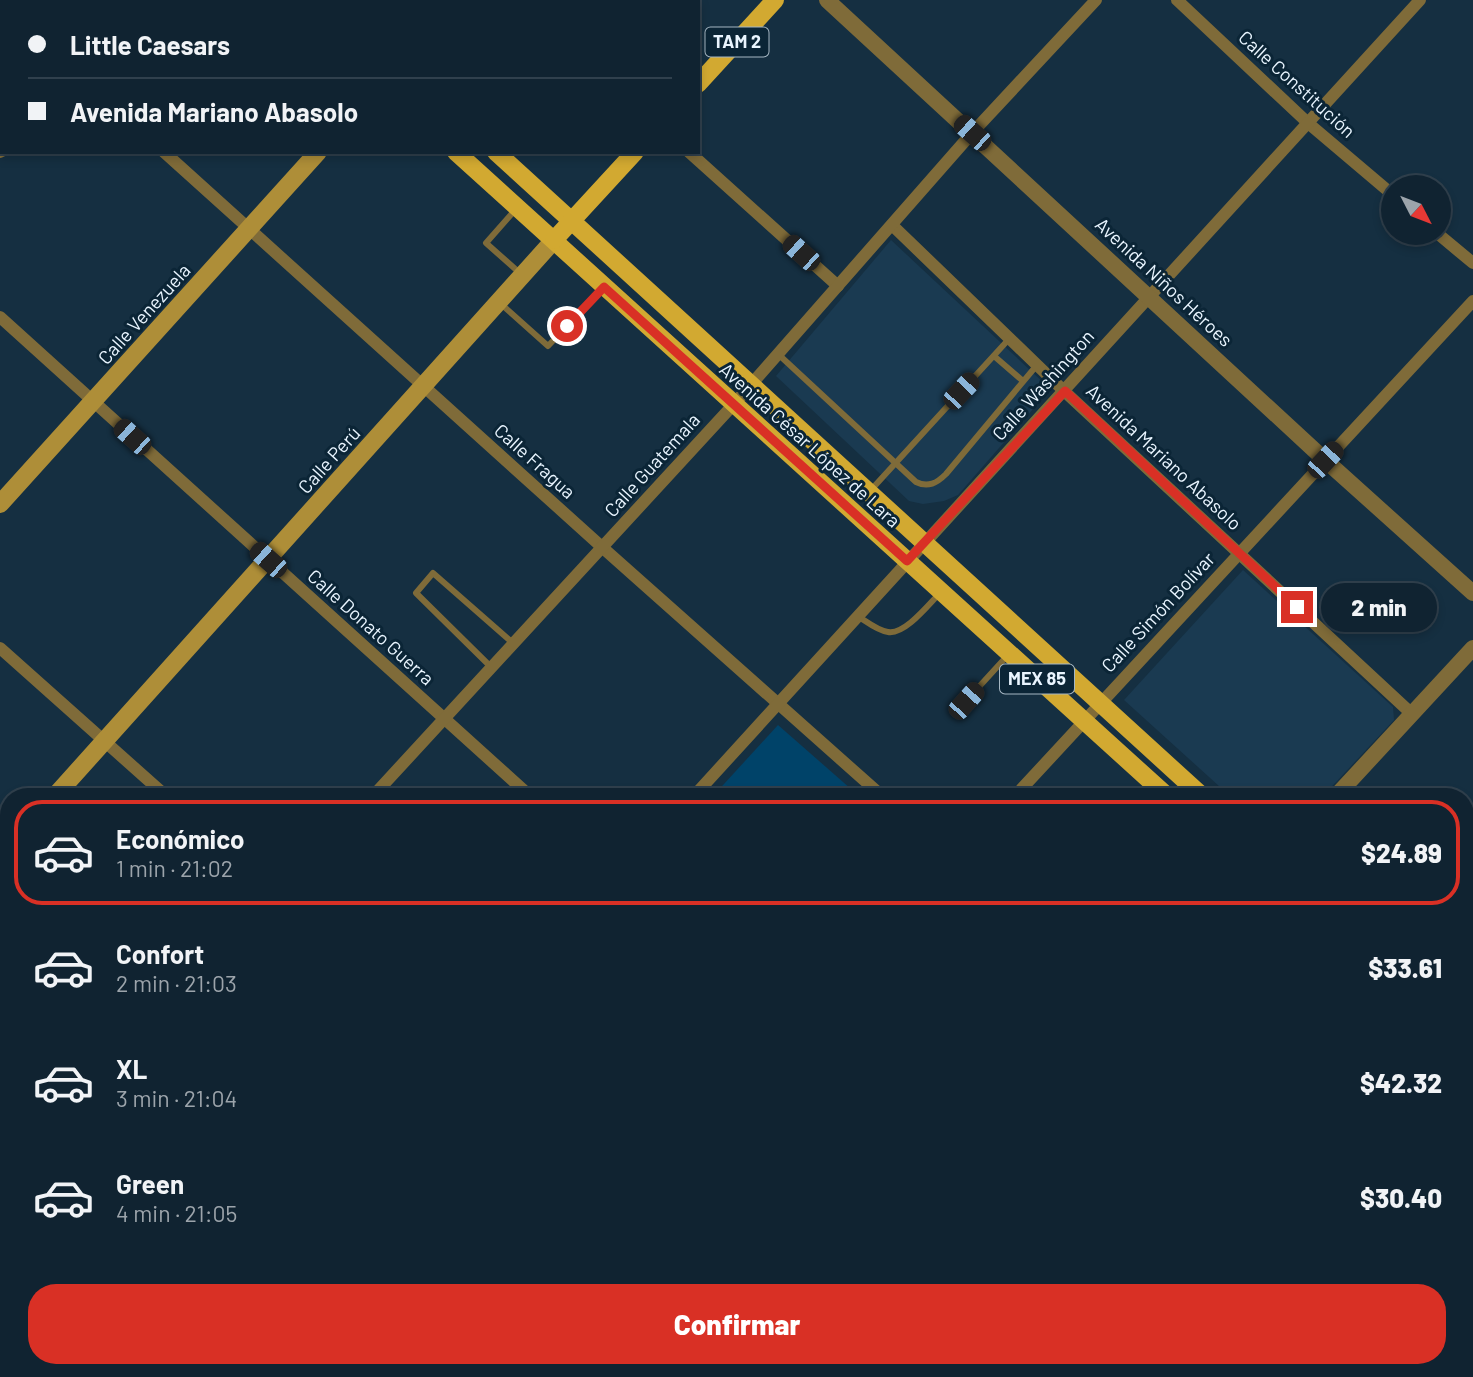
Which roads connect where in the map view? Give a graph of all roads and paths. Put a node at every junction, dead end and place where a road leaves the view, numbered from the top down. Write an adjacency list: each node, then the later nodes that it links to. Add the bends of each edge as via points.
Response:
1 (775, 0): 6 (main road, TAM 2)
2 (827, 0): 8 (street, Avenida Niños Héroes)
3 (1096, 0): 8 (street, Calle Guatemala)
4 (1177, 0): 7 (street, Calle Constitución)
5 (1420, 0): 7 (street, Calle Washington)
6 (700, 82)
7 (1308, 123): 15 (street, Calle Constitución); 26 (street, Calle Washington)
8 (972, 133): 18 (street, Calle Guatemala); 26 (street, Avenida Niños Héroes)
9 (166, 154): 19 (street, Calle Fragua)
10 (316, 154): 19 (main road, Calle Venezuela)
11 (459, 154): 16 (main road, Avenida César López de Lara / MEX 85)
12 (498, 154): 17 (main road, Avenida César López de Lara / MEX 85)
13 (633, 154): 17 (main road, Calle Perú)
14 (691, 154): 24 (street)
15 (1381, 185)
16 (517, 208): 20 (main road, Avenida César López de Lara / MEX 85); 23 (lane, via 486,243)
17 (573, 220): 20 (main road, Calle Perú); 35 (main road, Avenida César López de Lara / MEX 85)
18 (892, 225): 24 (street, Calle Guatemala); 30 (street, Avenida Mariano Abasolo)
19 (249, 229): 36 (street, Calle Fragua); 38 (main road, Calle Venezuela)
20 (554, 240): 23 (main road, Calle Perú); 25 (main road, Avenida César López de Lara / MEX 85)
21 (1451, 245): 22 (street)
22 (1473, 263)
23 (523, 275): 28 (main road, Calle Perú)
24 (838, 286): 31 (street, Calle Guatemala)
25 (604, 287): 28 (lane, via 548,346); 39 (main road, Avenida César López de Lara / MEX 85)
26 (1149, 296): 37 (street, Calle Washington); 40 (street, Avenida Niños Héroes)
27 (1473, 300): 40 (street, Calle Simón Bolívar)
28 (498, 302): 36 (main road, Calle Perú)
29 (0, 317): 38 (street, Calle Donato Guerra)
30 (1010, 338): 32 (lane); 33 (street, Avenida Mariano Abasolo)
31 (778, 354): 35 (street, Calle Guatemala); 41 (lane)
32 (994, 356): 34 (lane); 41 (lane)
33 (1037, 365): 34 (lane); 37 (street, Avenida Mariano Abasolo)
34 (1023, 381): 41 (lane, via 934,484 919,484)
35 (751, 385): 39 (street, Calle Guatemala); 42 (main road, Avenida César López de Lara / MEX 85)
36 (423, 386): 45 (street, Calle Fragua); 47 (main road, Calle Perú)
37 (1065, 391): 44 (street, Calle Washington); 46 (street, Avenida Mariano Abasolo)
38 (93, 402): 43 (main road, Calle Venezuela); 47 (street, Calle Donato Guerra)
39 (734, 404): 45 (street, Calle Guatemala); 48 (main road, Avenida César López de Lara / MEX 85)
40 (1325, 460): 46 (street, Calle Simón Bolívar); 50 (street, Avenida Niños Héroes)
41 (895, 463): 42 (lane)
42 (869, 492): 44 (main road, Avenida César López de Lara / MEX 85)
43 (0, 504)
44 (924, 542): 48 (street, Calle Washington); 59 (main road, Avenida César López de Lara / MEX 85)
45 (603, 548): 52 (street, Calle Guatemala); 58 (street, Calle Fragua)
46 (1240, 553): 59 (street, Calle Simón Bolívar); 60 (street, Avenida Mariano Abasolo)
47 (268, 560): 61 (street, Calle Donato Guerra); 63 (main road, Calle Perú)
48 (907, 561): 49 (main road, Avenida César López de Lara / MEX 85); 51 (street, Calle Washington)
49 (941, 592): 51 (lane, via 898,631 885,632); 55 (main road, Avenida César López de Lara / MEX 85)
50 (1473, 593)
51 (857, 616): 58 (street, Calle Washington)
52 (514, 644): 56 (street, Calle Guatemala); 56 (lane, via 433,573 416,593)
53 (0, 648): 63 (street)
54 (1473, 648): 60 (street)
55 (1009, 653): 57 (lane); 62 (main road, Avenida César López de Lara / MEX 85)
56 (492, 667): 61 (street, Calle Guatemala)
57 (966, 701)
58 (779, 702): 68 (street, Calle Washington); 69 (street, Calle Fragua)
59 (1098, 704): 62 (street, Calle Simón Bolívar); 72 (main road, Avenida César López de Lara / MEX 85)
60 (1412, 714): 73 (street)
61 (445, 720): 66 (street, Calle Guatemala); 67 (street, Calle Donato Guerra)
62 (1083, 720): 70 (street, Calle Simón Bolívar); 71 (main road, Avenida César López de Lara / MEX 85)
63 (105, 741): 64 (main road, Calle Perú); 65 (street)
64 (62, 788)
65 (157, 788)
66 (381, 788)
67 (521, 788)
68 (701, 788)
69 (873, 788)
70 (1022, 788)
71 (1158, 788)
72 (1193, 788)
73 (1343, 788)

